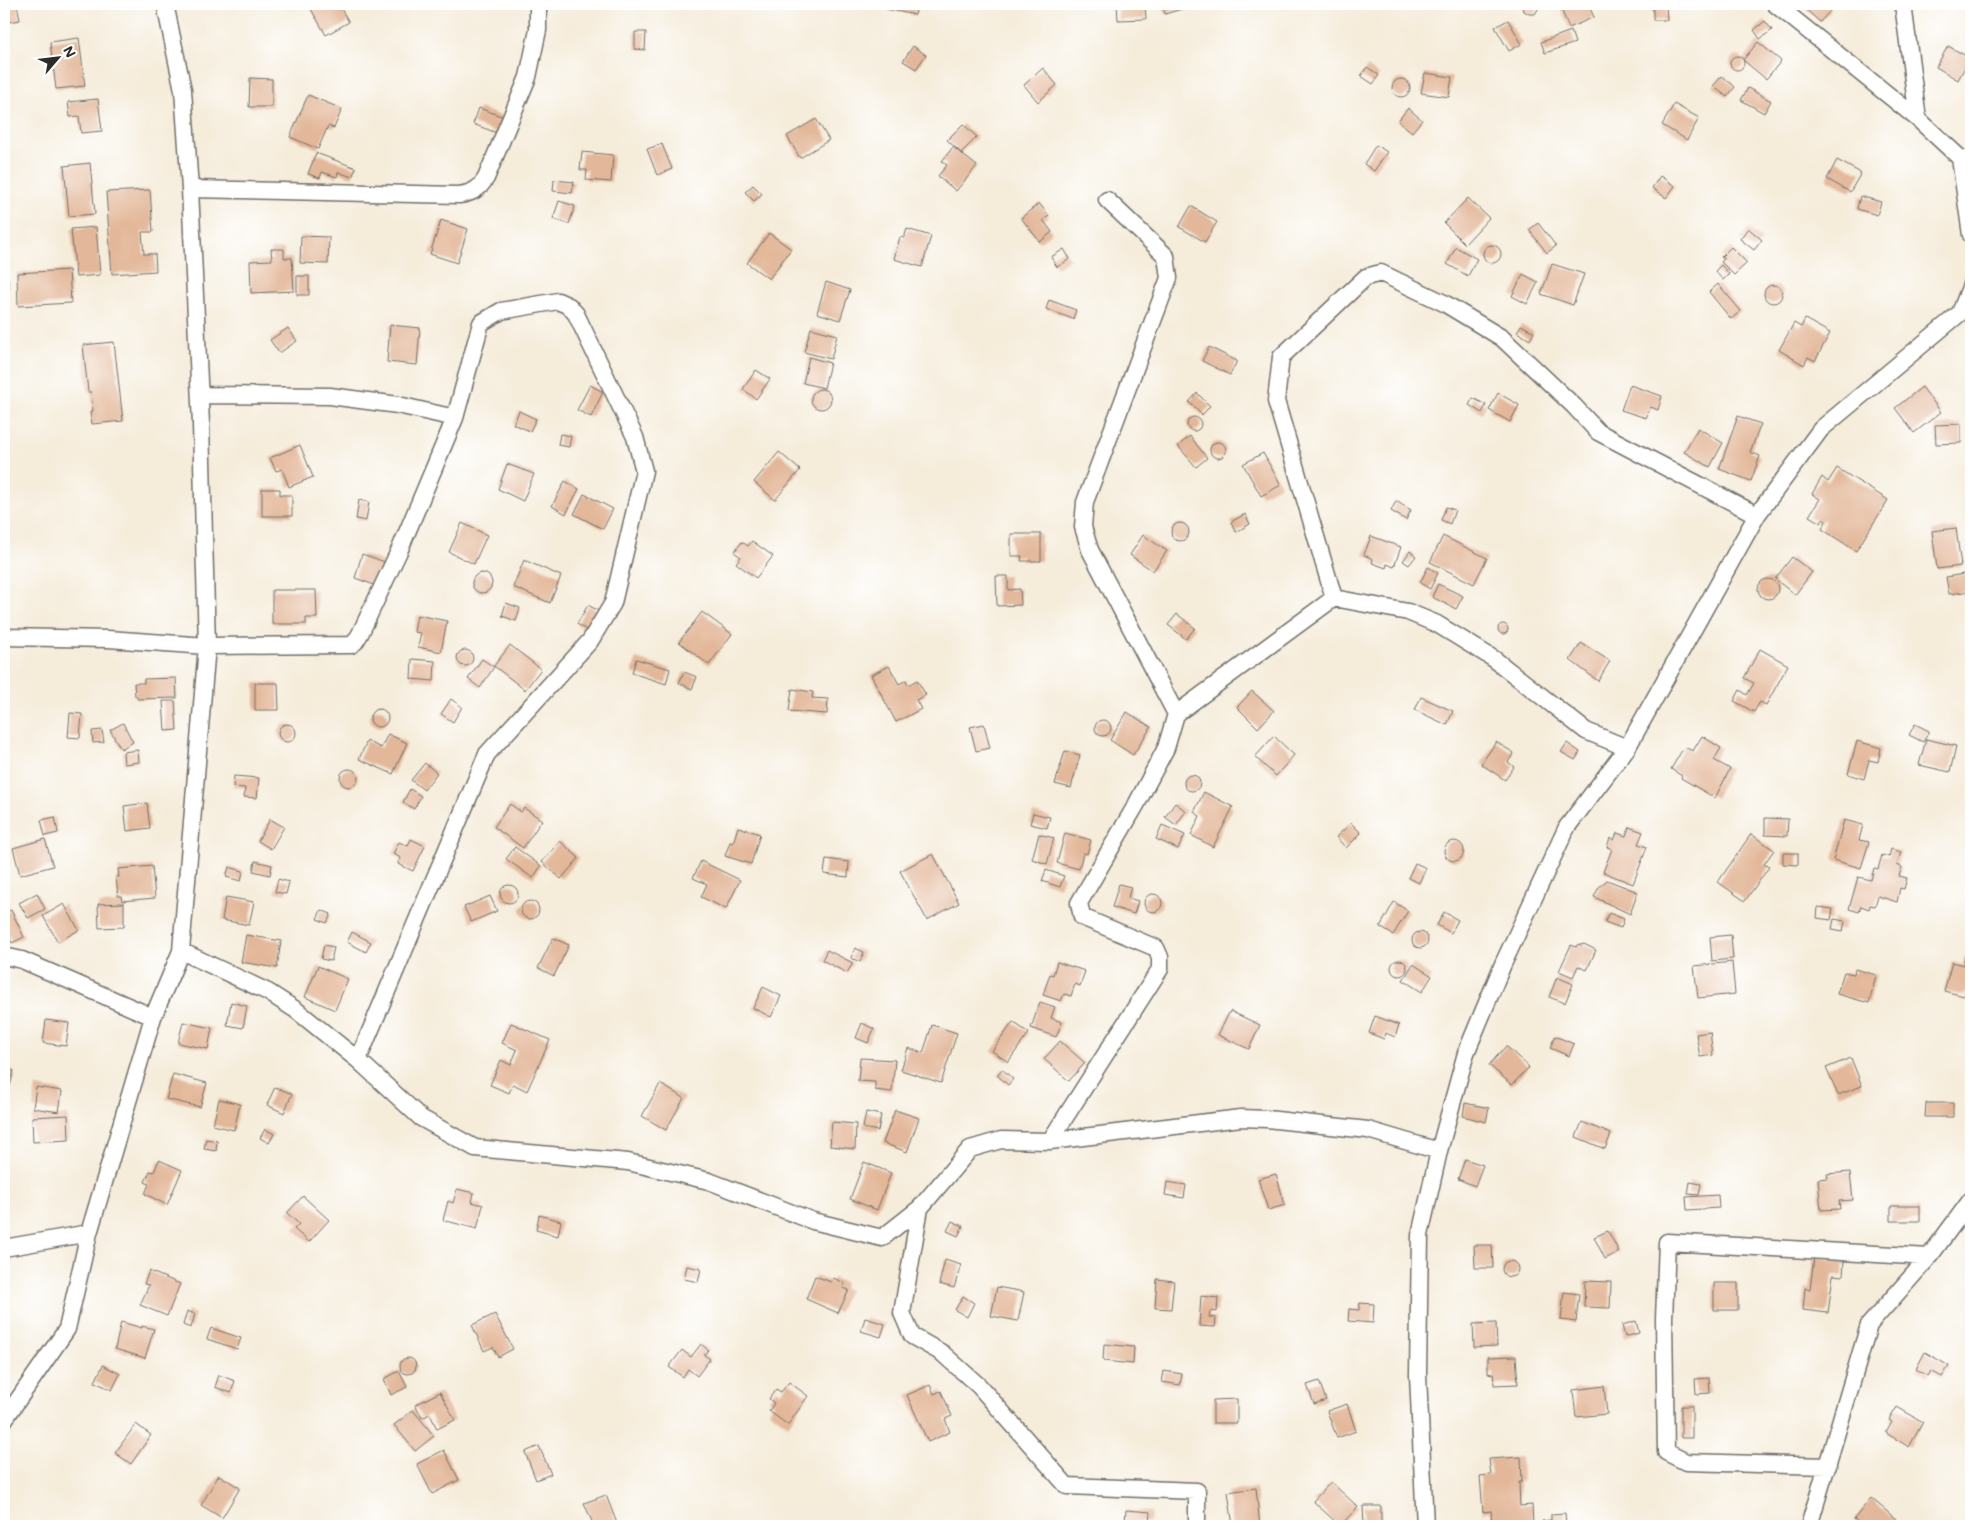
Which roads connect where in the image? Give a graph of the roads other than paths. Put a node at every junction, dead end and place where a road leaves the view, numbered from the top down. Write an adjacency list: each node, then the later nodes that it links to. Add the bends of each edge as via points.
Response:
1 (165, 4): 7 (street, via 183,90)
2 (538, 4): 7 (street, via 538,30 528,78 486,178 470,194)
3 (1775, 4): 5 (street)
4 (1903, 4): 5 (street)
5 (1918, 119): 6 (street)
6 (1966, 159): 9 (street)
7 (190, 189): 11 (street)
8 (1107, 200): 17 (street, via 1166,256 1169,278 1085,502 1083,527 1090,550)
9 (1971, 235)
10 (1971, 285): 13 (street, via 1960,313 1821,429)
11 (200, 395): 12 (street, via 330,396 398,404); 16 (street)
12 (454, 418): 16 (street, via 400,549 356,642 344,646); 22 (street, via 481,323 501,311 558,301 576,314 635,437 644,471 613,603 590,642 487,754)
13 (1757, 515): 14 (street, via 1598,432 1502,338 1444,304 1381,273 1366,277 1280,356 1276,402); 18 (street)
14 (1334, 598): 17 (street); 18 (street, via 1408,612 1437,624 1494,659 1586,732)
15 (4, 637): 16 (street, via 108,639)
16 (206, 646): 19 (street)
17 (1176, 714): 23 (street, via 1162,756 1079,903 1082,917 1156,948 1160,969)
18 (1627, 748): 24 (street, via 1567,826 1466,1053)
19 (181, 951): 21 (street); 22 (street, via 268,992 296,1010)
20 (4, 956): 21 (street, via 22,960)
21 (153, 1017): 27 (street)
22 (358, 1060): 26 (street, via 421,1118 475,1148 628,1162 709,1181 813,1221 882,1238)
23 (1050, 1141): 24 (street, via 1241,1118 1368,1130); 26 (street, via 1001,1140 970,1149)
24 (1438, 1151): 33 (street, via 1420,1235 1418,1375)
25 (1971, 1200): 29 (street)
26 (920, 1208): 32 (street, via 902,1313 912,1336 942,1353 979,1386 1067,1486 1197,1491)
27 (89, 1233): 28 (street); 30 (street, via 67,1329)
28 (4, 1248)
29 (1929, 1257): 31 (street, via 1869,1325); 31 (street, via 1667,1242 1664,1319 1666,1452 1686,1462)
30 (4, 1420)
31 (1828, 1466): 34 (street)
32 (1197, 1526)
33 (1425, 1526)
34 (1809, 1526)

